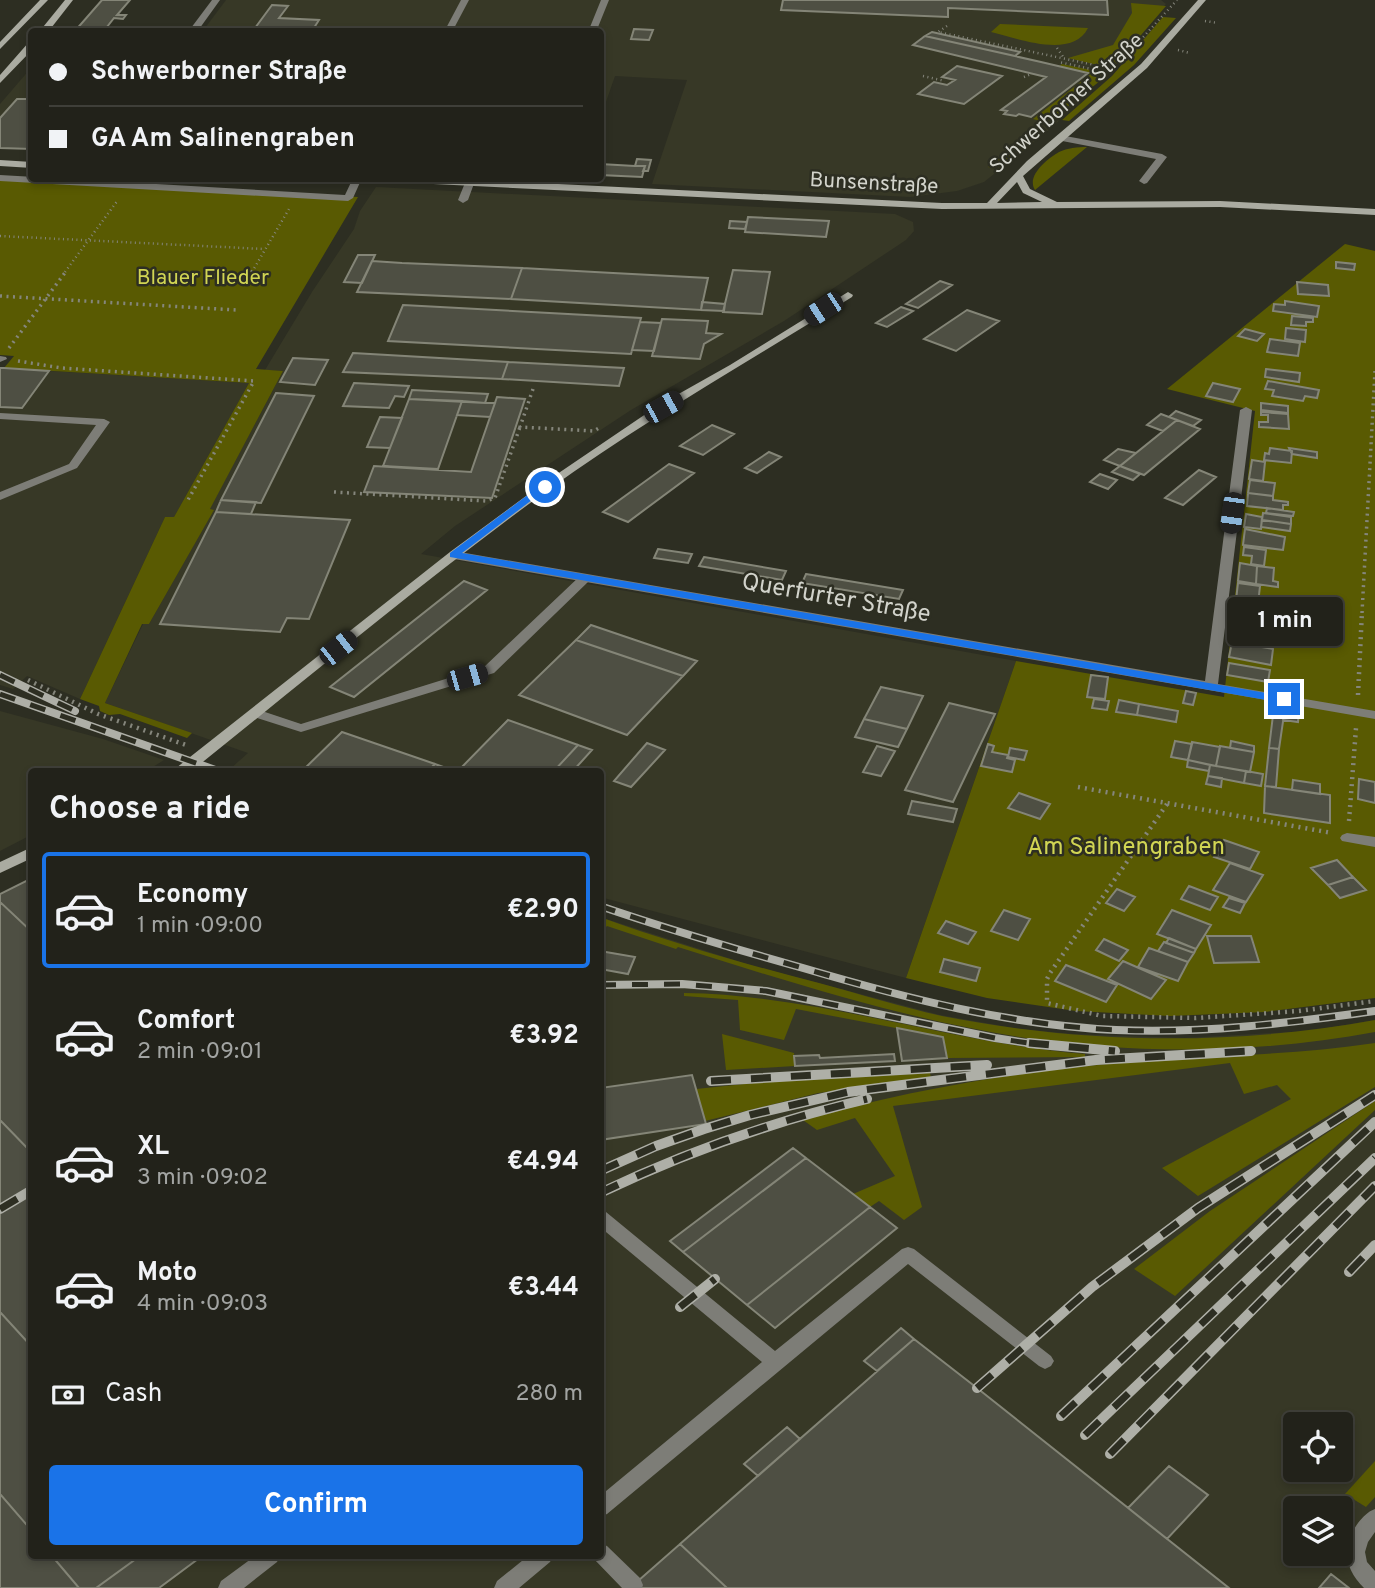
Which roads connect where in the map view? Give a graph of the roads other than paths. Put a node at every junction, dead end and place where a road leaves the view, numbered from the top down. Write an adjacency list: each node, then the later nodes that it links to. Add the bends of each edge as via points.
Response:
1 (44, 0): 11 (street)
2 (69, 0): 7 (street)
3 (216, 0): 8 (street)
4 (465, 0): 9 (street)
5 (605, 0): 10 (street)
6 (1202, 0): 14 (street, Schwerborner Straße, via 1144,66)
7 (46, 28)
8 (195, 28)
9 (450, 28)
10 (594, 28)
11 (0, 47)
12 (28, 48): 13 (street)
13 (0, 80)
14 (1060, 138): 19 (street, Schwerborner Straße); 22 (street, via 1162,157)
15 (0, 155): 16 (street)
16 (28, 156)
17 (0, 163): 18 (street)
18 (28, 165)
19 (1018, 176): 28 (street, via 1026,191); 29 (street, Schwerborner Straße)
20 (0, 178): 21 (street)
21 (28, 180)
22 (1144, 181)
23 (70, 182): 24 (street, via 348,198)
24 (356, 182)
25 (471, 182): 27 (street)
26 (493, 182): 29 (street, Bunsenstraße)
27 (463, 200)
28 (1060, 206): 29 (street, Bunsenstraße); 30 (street, Bunsenstraße, via 1208,204)
29 (988, 207)
30 (1375, 212)
31 (848, 295): 35 (street, via 663,407)
32 (1246, 410): 37 (street)
33 (0, 415): 34 (street, via 104,422 73,466)
34 (0, 496)
35 (454, 555): 36 (street, Querfurter Straße); 38 (street)
36 (584, 579): 37 (street, Querfurter Straße); 38 (street, via 489,670 301,728)
37 (1211, 687): 39 (street, Querfurter Straße)
38 (256, 713): 40 (street)
39 (1375, 715)
40 (184, 768)
41 (1347, 838): 42 (street)
42 (1375, 842)
43 (28, 854): 44 (street)
44 (0, 868)
45 (604, 1220): 47 (street)
46 (1045, 1361): 47 (street, via 908,1254)
47 (775, 1362): 48 (street)
48 (604, 1505)
49 (1375, 1518): 54 (street, via 1355,1545 1355,1556)
50 (604, 1556): 53 (street)
51 (266, 1559): 55 (street)
52 (539, 1559): 56 (street)
53 (633, 1585)
54 (1375, 1586)
55 (228, 1588)
56 (504, 1588)

